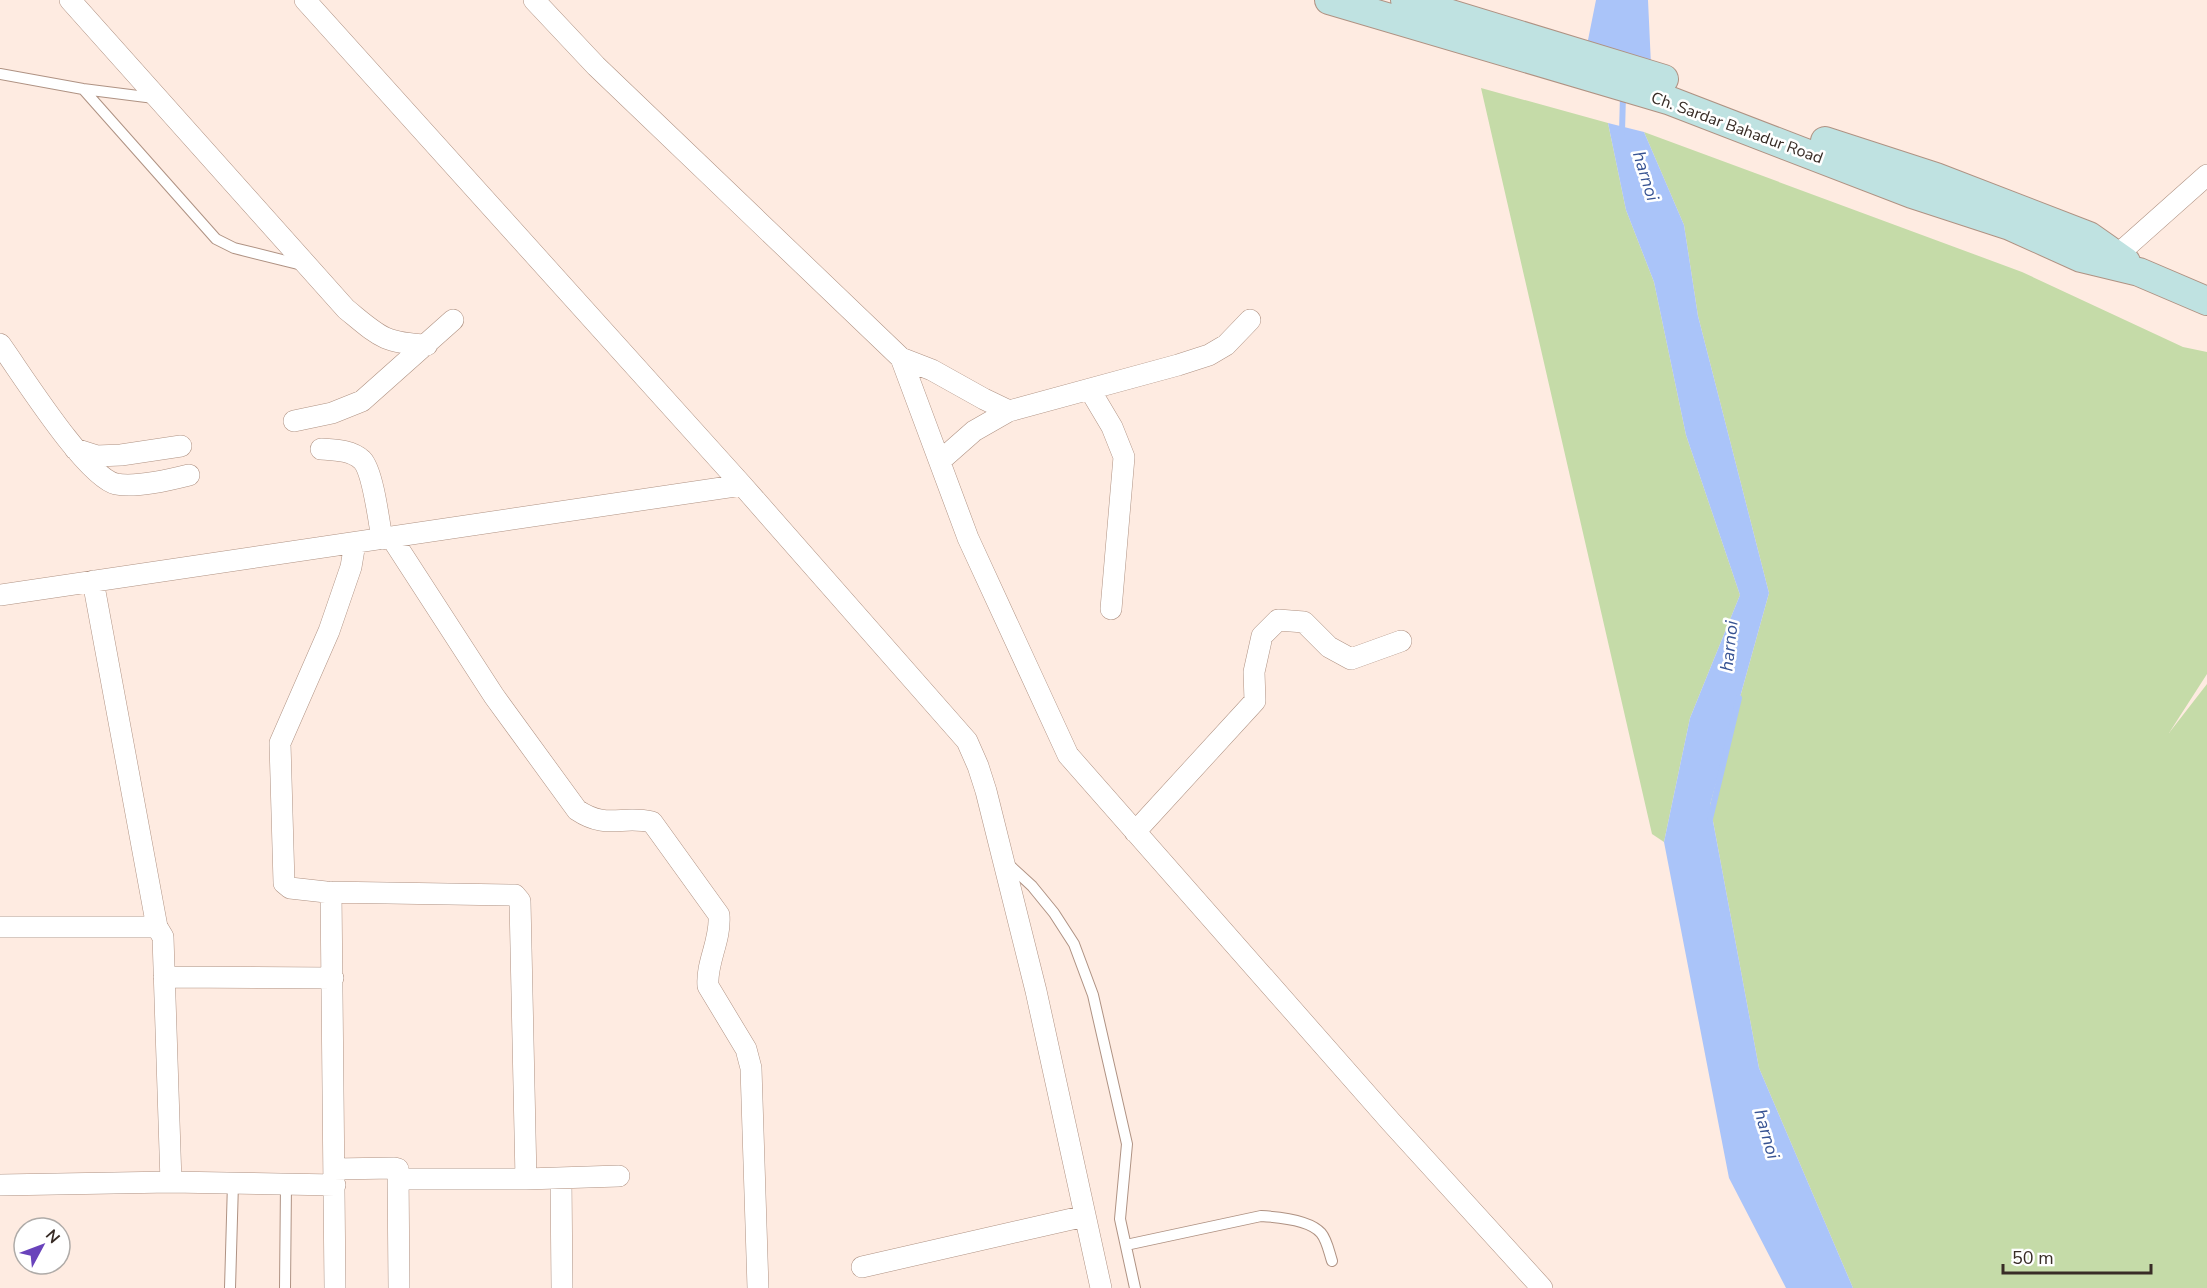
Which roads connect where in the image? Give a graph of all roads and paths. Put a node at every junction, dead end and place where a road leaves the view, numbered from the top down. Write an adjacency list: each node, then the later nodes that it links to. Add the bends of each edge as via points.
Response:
1 (70, 0): 11 (street)
2 (305, 0): 29 (street)
3 (534, 0): 20 (street, via 596,66)
4 (1329, 0): 8 (main road, Ch. Sardar Bahadur Road)
5 (1405, 0): 7 (main road, Ch. Sardar Bahadur Road)
6 (1458, 2): 7 (street)
7 (1558, 45): 8 (main road, Ch. Sardar Bahadur Road)
8 (1585, 66): 13 (main road, Ch. Sardar Bahadur Road, via 1666,90 1912,194 2010,226 2081,258)
9 (0, 74): 10 (lane)
10 (83, 89): 11 (lane); 14 (lane, via 216,240)
11 (158, 98): 14 (street)
12 (2207, 175): 13 (street)
13 (2127, 264): 15 (main road, Ch. Sardar Bahadur Road)
14 (308, 267): 19 (street, via 346,309 380,337)
15 (2207, 301)
16 (453, 320): 19 (street)
17 (1250, 320): 21 (street, via 1226,345 1209,355)
18 (0, 344): 25 (street)
19 (427, 345): 23 (street, via 362,401 332,413)
20 (901, 358): 22 (street); 27 (street)
21 (1090, 390): 22 (street); 34 (street, via 1124,457)
22 (1009, 411): 27 (street, via 974,431)
23 (294, 421)
24 (181, 446): 25 (street, via 97,456)
25 (75, 448): 28 (street, via 95,472 116,484 158,483)
26 (321, 449): 30 (street, via 348,452 363,461)
27 (940, 461): 36 (street, via 968,538 1068,755)
28 (189, 475)
29 (742, 485): 30 (street); 37 (street, via 967,741 983,783)
30 (387, 538): 31 (street); 61 (street, via 577,810 590,819 652,822 719,915 720,929 707,974 708,986 746,1048 751,1068)
31 (355, 543): 32 (street); 38 (street, via 329,631 280,743 284,883 290,888)
32 (93, 581): 33 (street); 40 (street)
33 (0, 595)
34 (1111, 609)
35 (1401, 641): 36 (street, via 1351,659 1329,647 1304,622 1278,620 1262,636 1254,672 1255,701)
36 (1135, 832): 64 (street)
37 (1002, 859): 52 (street, via 1036,991); 53 (lane, via 1032,885 1054,913 1074,944 1093,995 1127,1144 1120,1219)
38 (331, 892): 42 (street); 47 (street, via 515,895 519,901)
39 (0, 927): 40 (street)
40 (157, 927): 41 (street, via 163,937)
41 (164, 977): 42 (street); 48 (street)
42 (333, 978): 44 (street)
43 (619, 1176): 45 (street)
44 (334, 1177): 46 (street, via 394,1168); 50 (street); 58 (street)
45 (561, 1178): 47 (street); 60 (street)
46 (399, 1179): 47 (street); 59 (street)
47 (526, 1179)
48 (171, 1182): 49 (street); 51 (street)
49 (233, 1183): 50 (street); 56 (lane)
50 (286, 1184): 57 (lane)
51 (0, 1185)
52 (1085, 1216): 55 (street); 62 (street)
53 (1126, 1245): 54 (lane, via 1261,1216 1282,1217 1323,1234); 63 (lane)
54 (1332, 1261)
55 (862, 1267)
56 (230, 1288)
57 (285, 1288)
58 (334, 1288)
59 (399, 1288)
60 (562, 1288)
61 (758, 1288)
62 (1101, 1288)
63 (1135, 1288)
64 (1542, 1288)

